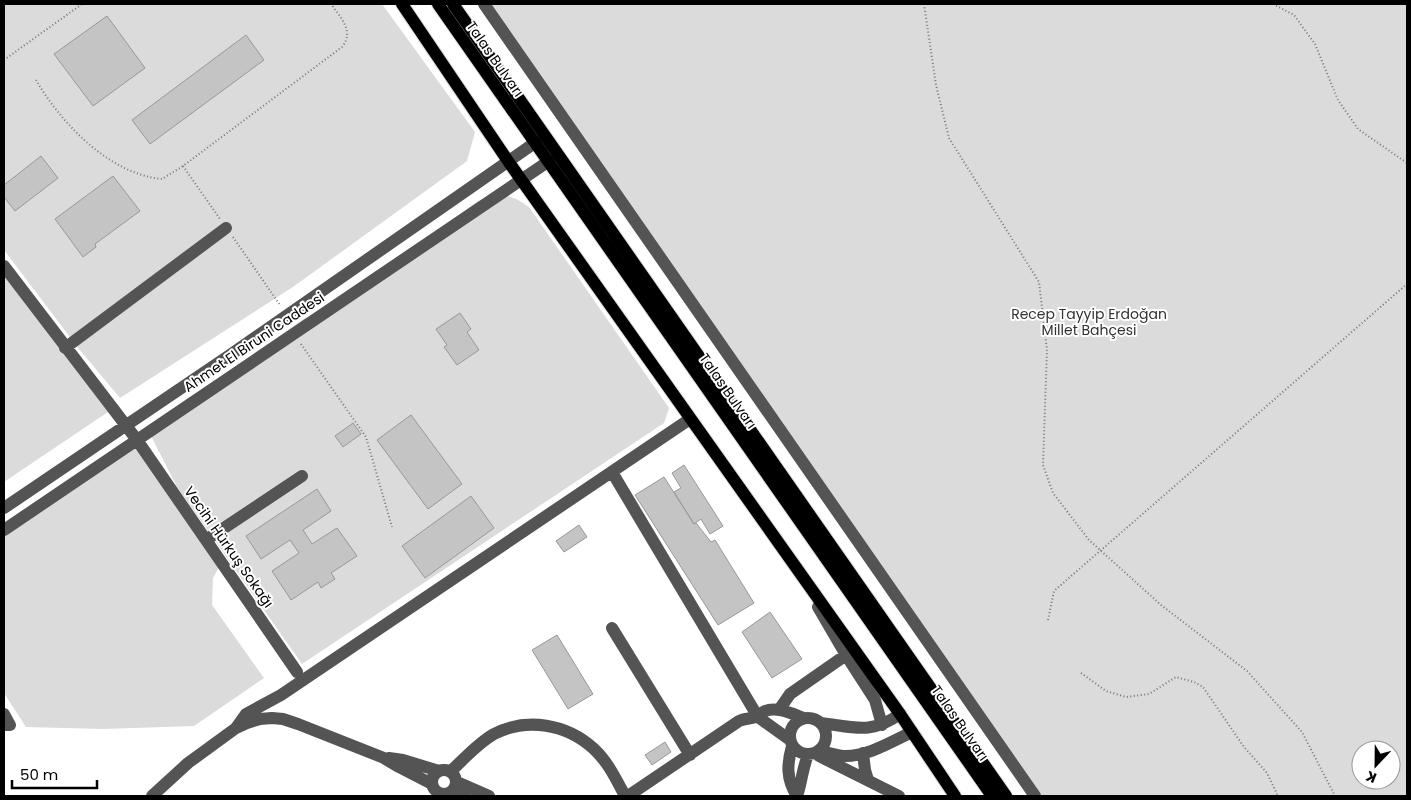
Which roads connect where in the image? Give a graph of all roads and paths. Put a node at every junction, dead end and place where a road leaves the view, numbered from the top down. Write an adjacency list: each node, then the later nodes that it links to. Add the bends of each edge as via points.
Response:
1 (82, 4): 9 (path)
2 (331, 4): 15 (path, via 347,27 347,38 342,46)
3 (402, 4): 12 (main road)
4 (438, 4): 11 (main road, Talas Bulvarı)
5 (453, 4): 65 (main road)
6 (484, 4): 66 (street)
7 (924, 4): 34 (path, via 936,85 949,138 1039,282 1047,350 1042,464 1054,493 1089,540)
8 (1273, 4): 14 (path, via 1294,15 1315,44 1338,100 1358,129)
9 (4, 60)
10 (36, 80): 15 (path, via 76,133 128,170 162,180)
11 (536, 142): 12 (street, Ahmet El Biruni Caddesi); 13 (main road, Talas Bulvarı)
12 (508, 161): 16 (main road); 20 (street, Ahmet El Biruni Caddesi)
13 (549, 161): 16 (street, Ahmet El Biruni Caddesi); 64 (main road, Talas Bulvarı)
14 (1407, 163)
15 (183, 166): 17 (path)
16 (521, 180): 21 (street, Ahmet El Biruni Caddesi); 25 (main road)
17 (226, 228): 20 (path); 22 (street)
18 (4, 266): 22 (street)
19 (1407, 284): 34 (path)
20 (287, 315): 23 (street, Ahmet El Biruni Caddesi)
21 (294, 333): 24 (street, Ahmet El Biruni Caddesi); 31 (path, via 366,437)
22 (65, 348): 26 (street)
23 (186, 384): 24 (street, via 183,397); 26 (street, Ahmet El Biruni Caddesi)
24 (196, 399): 27 (street, Ahmet El Biruni Caddesi)
25 (690, 419): 28 (street); 35 (main road)
26 (126, 426): 27 (street, Vecihi Hürkuş Sokağı); 30 (street, Ahmet El Biruni Caddesi)
27 (137, 440): 32 (street, Ahmet El Biruni Caddesi); 33 (street, Vecihi Hürkuş Sokağı)
28 (612, 472): 44 (street); 49 (street, via 281,695 246,714)
29 (302, 476): 33 (street)
30 (4, 508)
31 (392, 528)
32 (4, 530)
33 (206, 540): 39 (street, Vecihi Hürkuş Sokağı)
34 (1101, 550): 36 (path, via 1054,592); 68 (path, via 1161,604 1248,671 1302,732)
35 (797, 570): 38 (street); 43 (main road)
36 (1048, 620)
37 (612, 628): 54 (street)
38 (846, 655): 41 (street, via 790,694); 48 (street, via 875,700)
39 (297, 672)
40 (1080, 673): 67 (path, via 1106,691 1126,697 1149,694 1176,677 1203,687 1244,747 1267,773)
41 (779, 710): 44 (street); 45 (street)
42 (4, 714): 47 (street, via 10,725)
43 (900, 714): 48 (street); 50 (main road)
44 (758, 716): 51 (street); 54 (street, via 739,721)
45 (804, 718): 46 (street); 51 (street, via 791,728)
46 (821, 723): 48 (street, via 861,728); 52 (street, via 826,740)
47 (4, 725)
48 (882, 725)
49 (236, 728): 56 (street, via 260,719 283,719 384,758 403,760); 57 (street, via 188,763)
50 (912, 732): 53 (street); 63 (main road)
51 (791, 743): 52 (street, via 801,754); 61 (street, via 788,770)
52 (814, 753): 53 (street, via 842,756); 55 (street); 61 (street, via 802,770)
53 (863, 753): 55 (street)
54 (690, 755): 60 (street)
55 (868, 780): 62 (street)
56 (444, 784): 58 (street); 59 (street); 60 (street, via 483,742 494,735 517,726 542,725 574,735 594,749)
57 (152, 796)
58 (465, 796)
59 (489, 796)
60 (627, 796)
61 (797, 796)
62 (899, 796)
63 (955, 796)
64 (992, 796)
65 (1006, 796)
66 (1035, 796)
67 (1278, 796)
68 (1335, 796)

